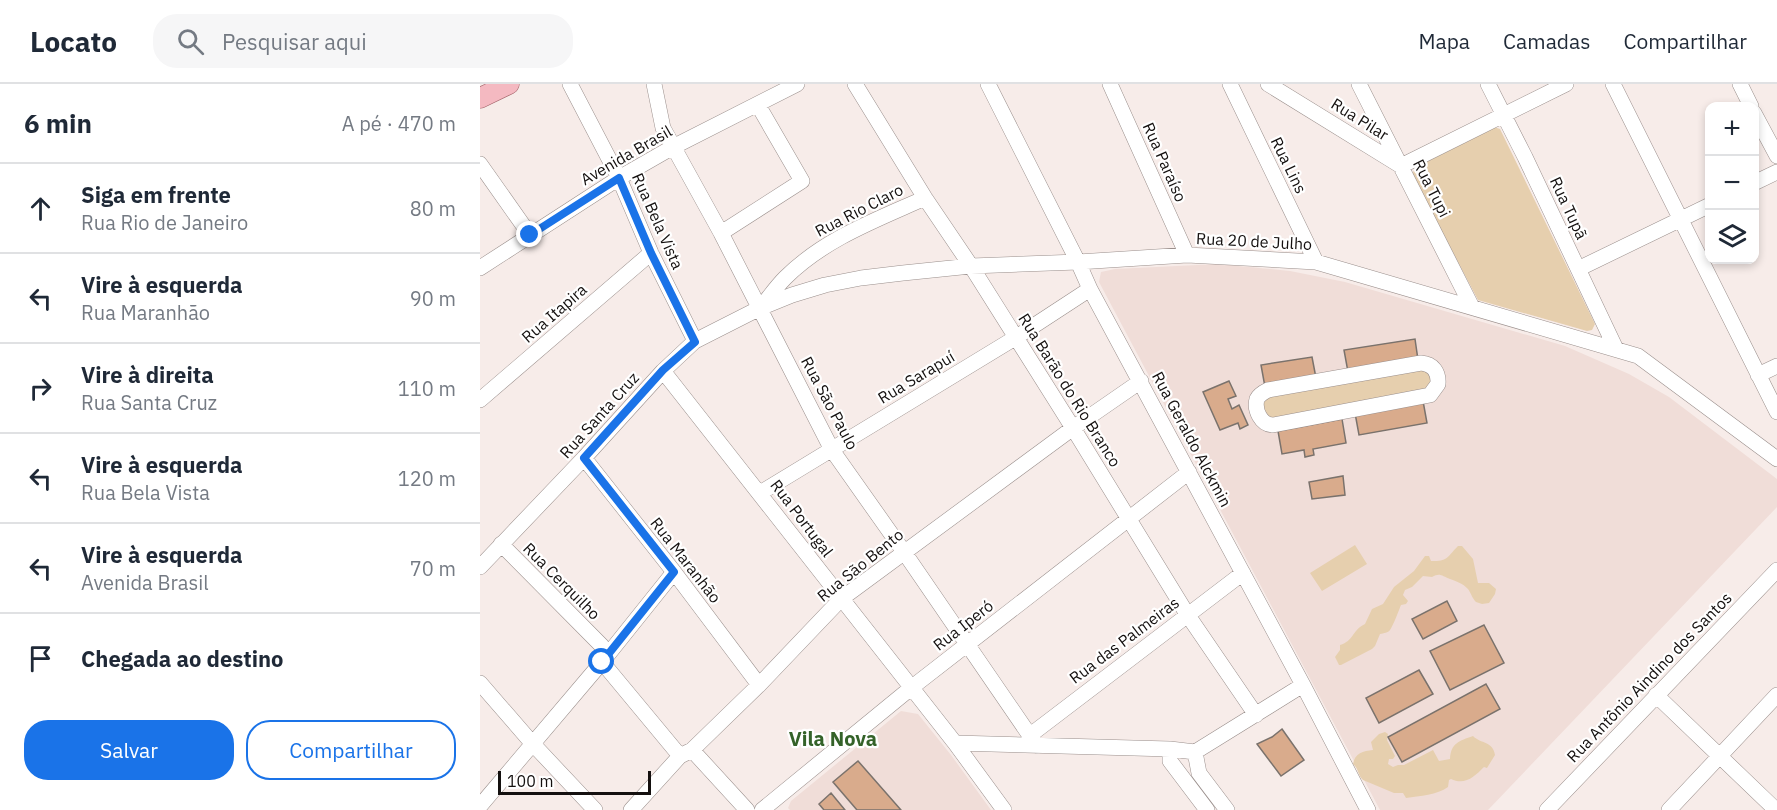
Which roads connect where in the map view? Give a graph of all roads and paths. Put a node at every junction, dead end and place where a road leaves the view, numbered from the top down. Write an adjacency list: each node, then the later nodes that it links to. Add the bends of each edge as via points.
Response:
1 (509, 84): 15 (main road)
2 (570, 84): 25 (street, Rua Bela Vista)
3 (654, 84): 20 (street, Rua São Paulo, via 663,128)
4 (798, 84): 17 (street, Avenida Brasil)
5 (855, 84): 27 (street, Rua Barão do Rio Branco)
6 (988, 84): 34 (street, Rua Geraldo Alckmin)
7 (1110, 84): 33 (street, Rua Paraíso)
8 (1230, 84): 35 (street, Rua Lins)
9 (1268, 84): 23 (street, Rua Pilar)
10 (1359, 84): 23 (street, Rua Tupi)
11 (1488, 84): 18 (street, Rua Tupã)
12 (1566, 84): 18 (street)
13 (1613, 84): 29 (street)
14 (1740, 84): 16 (street)
15 (480, 98)
16 (1749, 102)
17 (758, 105): 20 (street, Avenida Brasil); 30 (street, via 802,181)
18 (1503, 114): 23 (street); 38 (street, Rua Tupã)
19 (1759, 121): 21 (street)
20 (673, 147): 25 (street, Avenida Brasil); 30 (street, Rua São Paulo)
21 (1777, 156)
22 (480, 164): 31 (street)
23 (1401, 166): 41 (street, Rua Tupi)
24 (1777, 172): 26 (street)
25 (619, 178): 31 (street, Avenida Brasil); 32 (street, Rua Bela Vista)
26 (1759, 181)
27 (925, 198): 36 (street, Rua Barão do Rio Branco); 40 (street, Rua Rio Claro, via 847,233 816,252 785,278)
28 (1705, 207): 29 (street)
29 (1681, 219): 38 (street); 47 (street)
30 (721, 232): 40 (street, Rua São Paulo)
31 (530, 235): 37 (street, Avenida Brasil)
32 (651, 253): 43 (street, Rua Bela Vista); 50 (street, Rua Itapira)
33 (1187, 255): 34 (street, Rua 20 de Julho); 35 (street, Rua 20 de Julho)
34 (1078, 262): 36 (street, Rua 20 de Julho); 39 (street, Rua Geraldo Alckmin)
35 (1316, 262): 41 (street, Rua 20 de Julho)
36 (971, 266): 40 (street, Rua 20 de Julho, via 825,285); 42 (street, Rua Barão do Rio Branco)
37 (480, 268)
38 (1578, 269): 44 (street, Rua Tupã)
39 (1090, 289): 42 (street, Rua Sarapuí); 48 (street, Rua Geraldo Alckmin)
40 (760, 308): 43 (street, Rua Santa Cruz); 53 (street, Rua São Paulo)
41 (1472, 308): 44 (street, Rua 20 de Julho)
42 (1015, 338): 52 (street, Rua Barão do Rio Branco); 53 (street, Rua Sarapuí)
43 (695, 342): 46 (street, Rua Santa Cruz)
44 (1616, 348): 55 (street, Rua 20 de Julho, via 1638,356)
45 (1777, 366): 47 (street)
46 (663, 370): 54 (street, Rua Santa Cruz); 57 (street, Rua Portugal)
47 (1758, 375): 51 (street)
48 (1141, 381): 52 (street, Rua São Bento); 56 (street, Rua Geraldo Alckmin)
49 (1420, 396): 49 (street, via 1430,395 1439,381 1428,363 1268,390 1260,395 1257,404 1258,414 1268,425)
50 (480, 400)
51 (1777, 412)
52 (1073, 428): 58 (street, Rua Barão do Rio Branco); 60 (street, Rua São Bento)
53 (832, 450): 57 (street, Rua Sarapuí); 60 (street, Rua São Paulo)
54 (584, 458): 59 (street, Rua Santa Cruz); 63 (street, Rua Maranhão)
55 (1777, 459)
56 (1189, 472): 58 (street, Rua Iperó); 64 (street, Rua Geraldo Alckmin)
57 (760, 494): 65 (street, Rua Portugal)
58 (1130, 519): 66 (street, Rua Barão do Rio Branco); 67 (street, Rua Iperó)
59 (501, 544): 61 (street, Rua Santa Cruz); 68 (street, Rua Cerquilho, via 602,646)
60 (904, 552): 65 (street, Rua São Bento); 67 (street, Rua São Paulo)
61 (480, 567)
62 (1777, 570): 73 (street, Rua Antônio Aindino dos Santos)
63 (674, 572): 68 (street); 70 (street, Rua Maranhão)
64 (1243, 573): 66 (street, Rua das Palmeiras); 71 (street, Rua Geraldo Alckmin)
65 (841, 599): 70 (street, Rua São Bento); 72 (street, Rua Portugal)
66 (1187, 614): 75 (street, Rua Barão do Rio Branco); 76 (street, Rua das Palmeiras)
67 (967, 644): 72 (street, Rua Iperó); 76 (street, Rua São Paulo)
68 (602, 662): 77 (street); 81 (street, Rua Cerquilho)
69 (480, 683): 77 (street)
70 (759, 685): 81 (street, Rua São Bento)
71 (1303, 685): 75 (street); 90 (street, Rua Geraldo Alckmin)
72 (911, 688): 78 (street, Rua Portugal); 88 (street, Rua Iperó)
73 (1656, 695): 82 (street); 91 (street, Rua Antônio Aindino dos Santos)
74 (1777, 695): 82 (street)
75 (1256, 715): 80 (street)
76 (1033, 741): 78 (street); 79 (street)
77 (532, 743): 83 (street); 85 (street)
78 (955, 743): 89 (street, Rua Portugal)
79 (1170, 749): 80 (street); 84 (street, via 1170,761)
80 (1195, 752): 84 (street)
81 (686, 753): 86 (street, Rua São Bento); 87 (street, Rua Cerquilho)
82 (1719, 756): 92 (street); 93 (street)
83 (480, 806)
84 (1212, 807)
85 (595, 810)
86 (631, 810)
87 (747, 810)
88 (762, 810)
89 (1004, 810)
90 (1368, 810)
91 (1547, 810)
92 (1669, 810)
93 (1776, 810)

